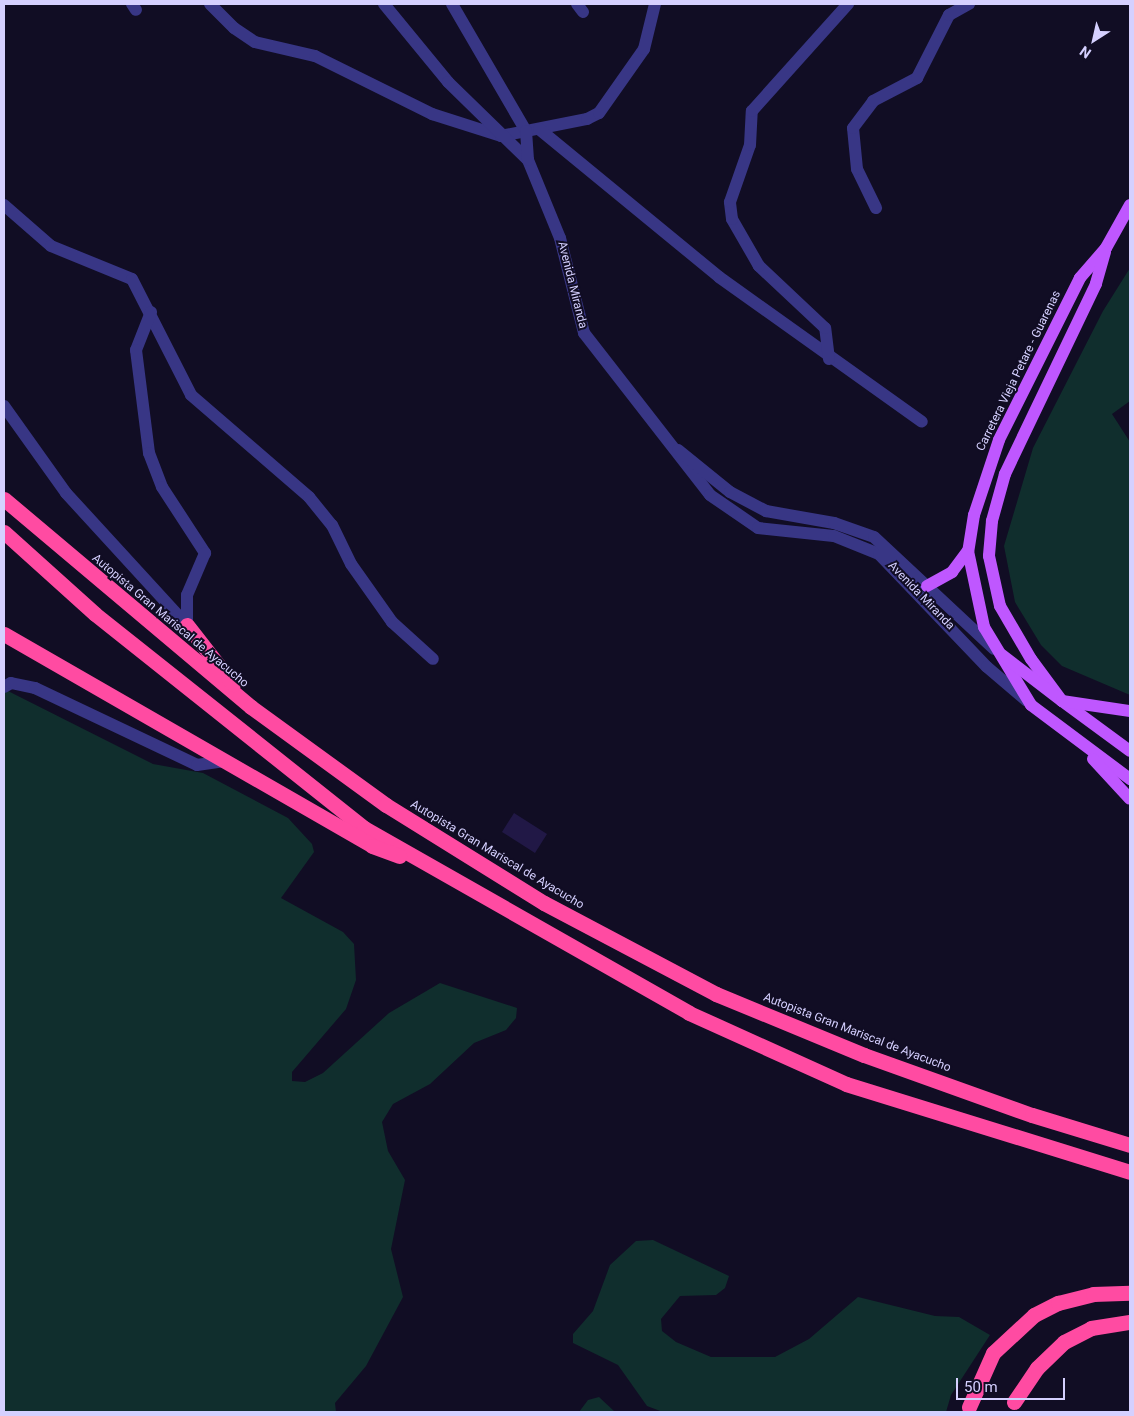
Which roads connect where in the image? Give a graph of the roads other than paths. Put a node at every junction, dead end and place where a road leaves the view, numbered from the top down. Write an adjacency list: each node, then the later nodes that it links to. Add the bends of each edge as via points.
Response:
1 (210, 4): 9 (street, via 234,28 256,42 315,56 432,114)
2 (384, 4): 9 (street, Avenida Miranda, via 448,82)
3 (452, 4): 8 (street, Avenida Miranda)
4 (656, 4): 7 (street, via 644,49 610,102 588,119)
5 (848, 4): 16 (street, via 752,111 750,145 730,202 732,219 759,266 825,328)
6 (969, 4): 13 (street, via 949,16 917,78 873,101 853,128 857,169)
7 (539, 129): 8 (street); 16 (street, via 691,255)
8 (526, 131): 9 (street); 10 (street, Avenida Miranda)
9 (501, 136): 10 (street, Avenida Miranda)
10 (528, 160): 19 (street, Avenida Miranda, via 560,238 584,333)
11 (4, 205): 15 (street, via 51,246 132,278)
12 (1130, 205): 14 (main road, Carretera Vieja Petare - Guarenas)
13 (876, 208)
14 (1106, 248): 22 (main road, Carretera Vieja Petare - Guarenas, via 1080,278 999,440 974,515); 29 (main road, Carretera Vieja Petare - Guarenas, via 1096,284 1023,428 997,495 989,540 1000,606 1017,639)
15 (151, 312): 24 (street, via 136,350 149,453 162,487 205,553 187,595); 27 (street, via 191,395 309,497 332,525 351,564 392,622)
16 (829, 359): 18 (street)
17 (4, 406): 24 (street, via 66,493)
18 (922, 422)
19 (671, 447): 23 (street, Avenida Miranda, via 694,458 730,492 766,511 834,523 874,537); 30 (street, Avenida Miranda, via 710,495 745,523 834,536 879,554 987,667)
20 (4, 499): 31 (highway, Autopista Gran Mariscal de Ayacucho)
21 (4, 532): 38 (highway, via 95,614 364,828)
22 (968, 551): 23 (main road, via 952,572); 26 (main road, Carretera Vieja Petare - Guarenas, via 978,606)
23 (927, 586): 26 (street, Avenida Miranda)
24 (187, 625): 31 (highway)
25 (4, 634): 35 (highway)
26 (994, 649): 29 (main road); 30 (main road, Carretera Vieja Petare - Guarenas)
27 (433, 659)
28 (4, 687): 35 (street, via 11,683 35,688 197,765)
29 (1062, 701): 32 (main road); 34 (main road, Carretera Vieja Petare - Guarenas)
30 (1031, 705): 33 (main road, Carretera Vieja Petare - Guarenas)
31 (251, 707): 39 (highway, Autopista Gran Mariscal de Ayacucho, via 386,805 536,898 716,994 864,1055 1032,1115)
32 (1130, 711)
33 (1077, 739): 36 (main road, Carretera Vieja Petare - Guarenas); 37 (main road)
34 (1130, 751)
35 (225, 761): 38 (highway, via 372,846)
36 (1130, 779)
37 (1130, 799)
38 (449, 876): 40 (highway, via 689,1013 846,1084)
39 (1130, 1144)
40 (1130, 1172)
41 (1130, 1293): 44 (highway, via 1093,1294 1058,1303 1034,1315 993,1353)
42 (1130, 1322): 43 (highway, via 1091,1328 1064,1342 1036,1368)
43 (1014, 1402)
44 (968, 1407)

